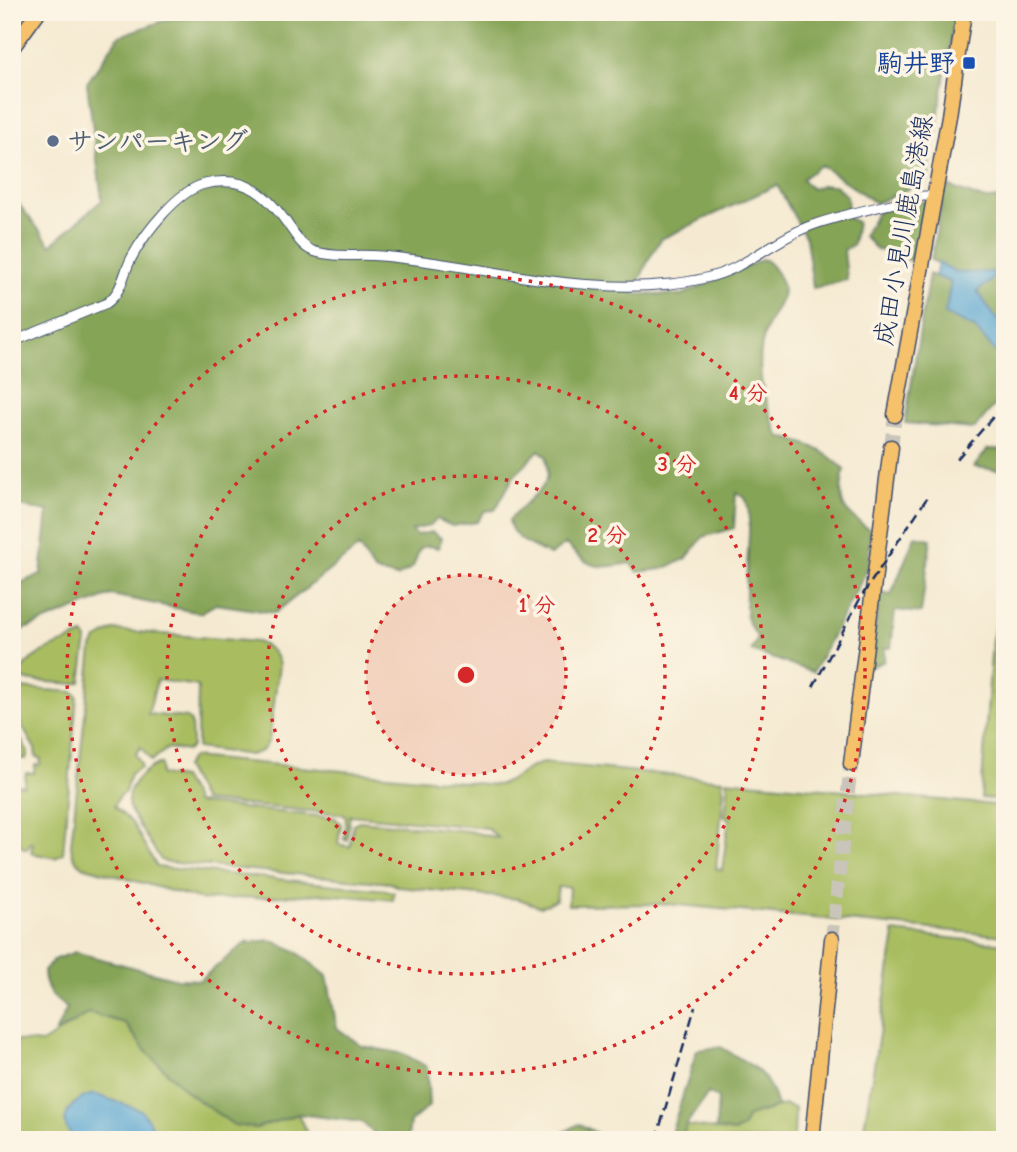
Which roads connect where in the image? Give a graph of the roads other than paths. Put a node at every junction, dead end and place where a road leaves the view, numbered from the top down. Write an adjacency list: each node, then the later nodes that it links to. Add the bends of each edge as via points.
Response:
1 (38, 12): 3 (main road)
2 (964, 12): 4 (main road, 成田小見川鹿島港線)
3 (12, 48)
4 (935, 196): 5 (street, via 809,226 733,269 701,278 656,285 597,285 310,250 262,194 231,181 209,183 182,195 162,217 132,258 114,298); 6 (main road, 成田小見川鹿島港線)
5 (12, 342)
6 (895, 415)
7 (891, 447): 8 (main road)
8 (851, 764)
9 (832, 939): 10 (main road)
10 (812, 1140)

